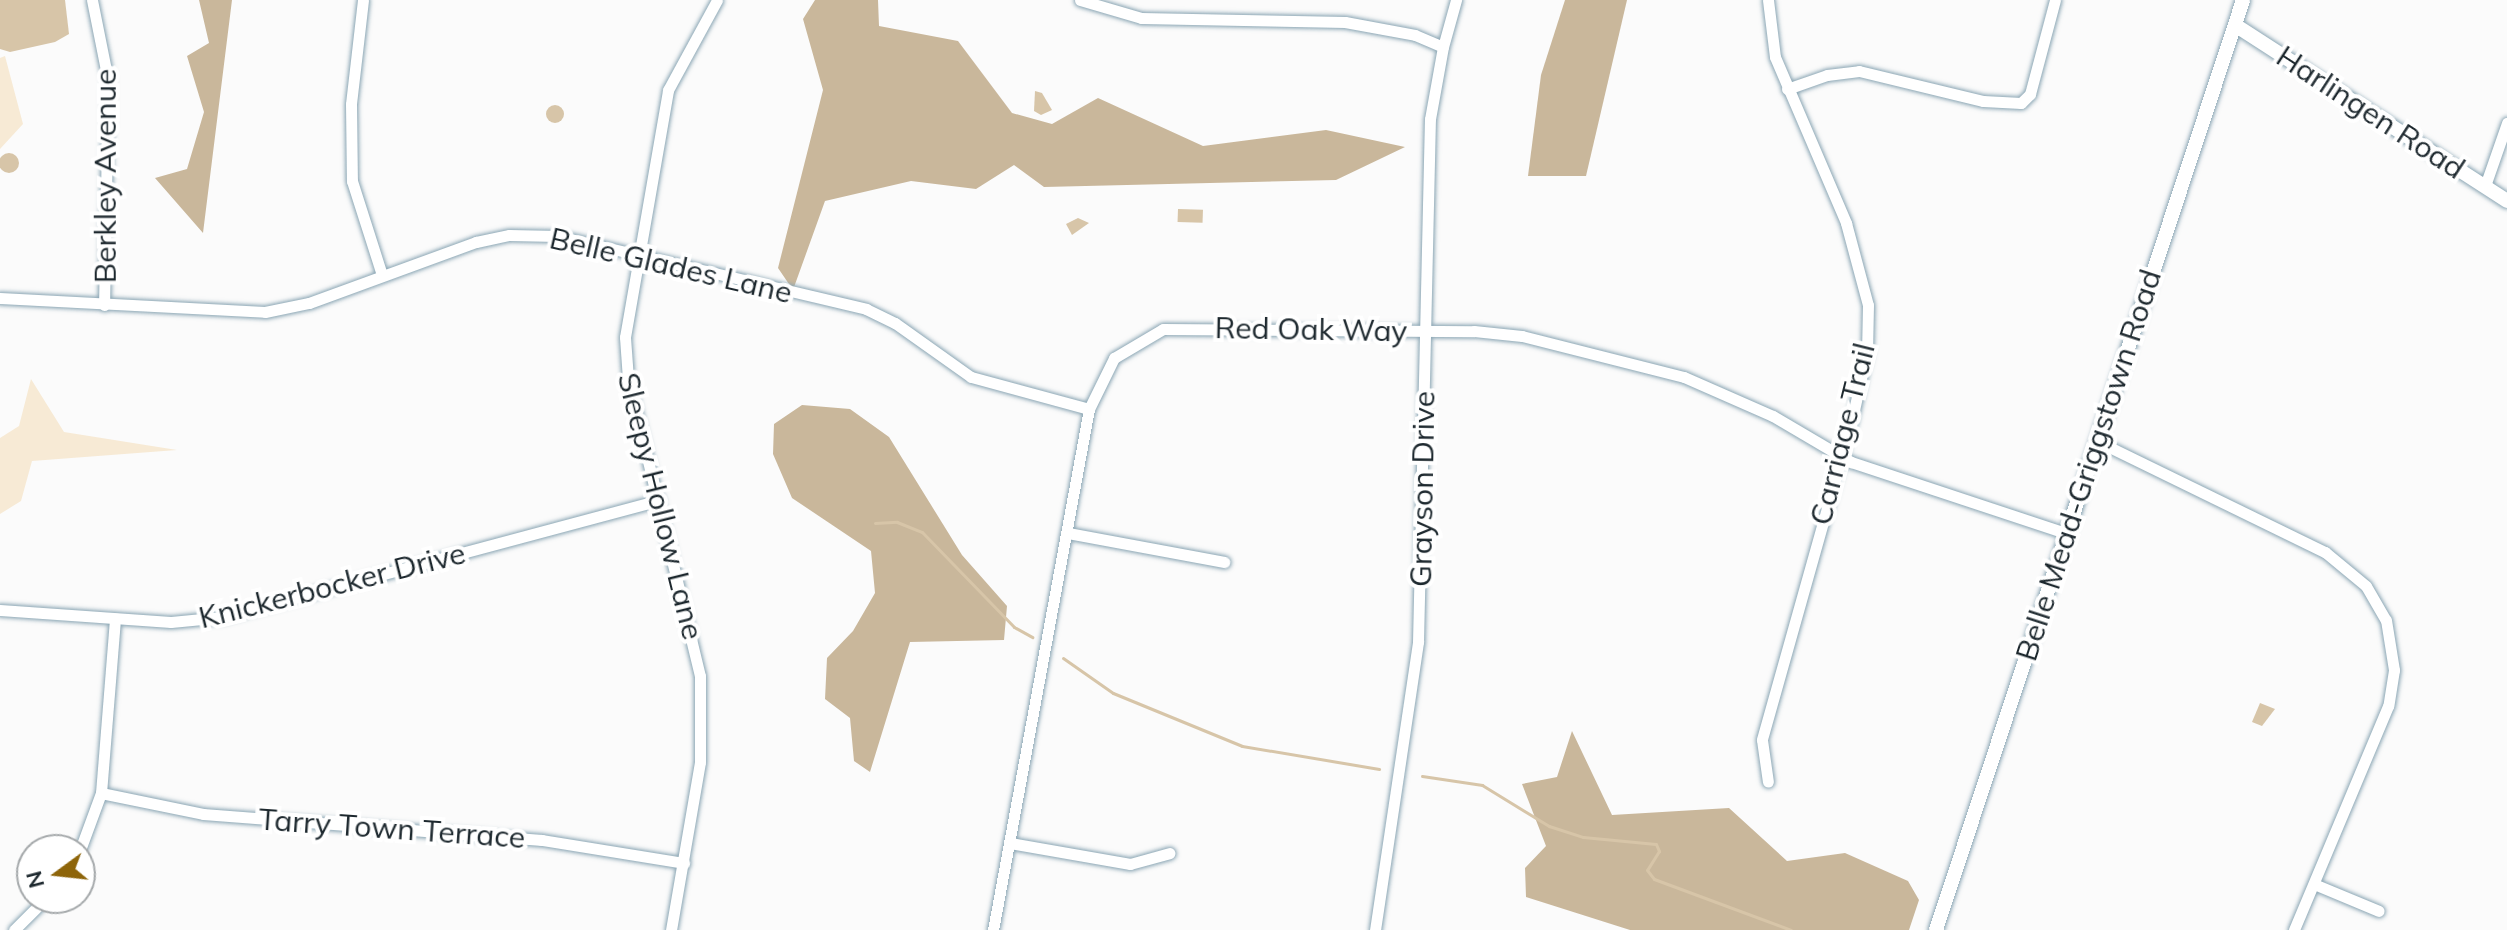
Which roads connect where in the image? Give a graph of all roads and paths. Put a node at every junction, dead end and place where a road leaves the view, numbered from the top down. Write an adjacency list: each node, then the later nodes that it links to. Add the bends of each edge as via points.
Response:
1 (92, 0): 18 (street, Berkley Avenue, via 108,80)
2 (363, 0): 16 (street, via 351,104 352,181)
3 (717, 0): 15 (street, Sleepy Hollow Lane, via 668,90)
4 (1080, 0): 10 (street, via 1141,18 1345,22 1415,35)
5 (1456, 0): 10 (street, Grayson Drive)
6 (1768, 0): 11 (street, Carriage Trail, via 1775,57)
7 (2055, 0): 11 (street, via 2030,94 2021,103 1983,101 1859,71)
8 (2243, 0): 9 (street, Belle Mead-Griggstown Road)
9 (2235, 25): 13 (street, Harlingen Road); 21 (street, Belle Mead-Griggstown Road)
10 (1443, 47): 19 (street, Grayson Drive, via 1430,119)
11 (1787, 89): 22 (street, Carriage Trail, via 1846,223 1868,305 1867,351)
12 (2507, 123): 13 (street)
13 (2485, 186): 14 (street, Harlingen Road)
14 (2507, 201)
15 (638, 253): 16 (street, Belle Glades Lane, via 558,236 509,235); 20 (street, Belle Glades Lane, via 866,309 895,323 971,377); 23 (street, Sleepy Hollow Lane, via 625,353)
16 (382, 275): 18 (street, Belle Glades Lane, via 309,303 265,312)
17 (0, 298): 18 (street, Belle Glades Lane)
18 (104, 305)
19 (1425, 330): 20 (street, Red Oak Way, via 1163,329 1114,358); 22 (street, Red Oak Way, via 1522,336 1684,377 1773,416); 41 (street, Grayson Drive, via 1418,642)
20 (1089, 409): 24 (street, Red Oak Way)
21 (2097, 441): 25 (street, Belle Mead-Griggstown Road); 35 (street, via 2325,552 2355,574 2382,612 2394,653 2388,706)
22 (1839, 456): 25 (street, Red Oak Way); 29 (street, Carriage Trail, via 1762,740)
23 (659, 500): 28 (street, Knickerbocker Drive, via 223,617); 34 (street, Sleepy Hollow Lane, via 700,676 700,762)
24 (1068, 533): 26 (street); 32 (street, Red Oak Way)
25 (2066, 533): 42 (street, Belle Mead-Griggstown Road)
26 (1224, 562)
27 (0, 610): 28 (street, Knickerbocker Drive)
28 (115, 619): 30 (street)
29 (1768, 782)
30 (101, 793): 31 (street); 34 (street, Tarry Town Terrace, via 204,814 542,840)
31 (86, 834)
32 (1010, 843): 33 (street, via 1130,864); 40 (street, Red Oak Way)
33 (1170, 853)
34 (684, 863): 39 (street, Sleepy Hollow Lane)
35 (2314, 884): 36 (street); 43 (street)
36 (2379, 911)
37 (30, 914): 38 (street)
38 (14, 930)
39 (671, 930)
40 (993, 930)
41 (1375, 930)
42 (1936, 930)
43 (2294, 930)

